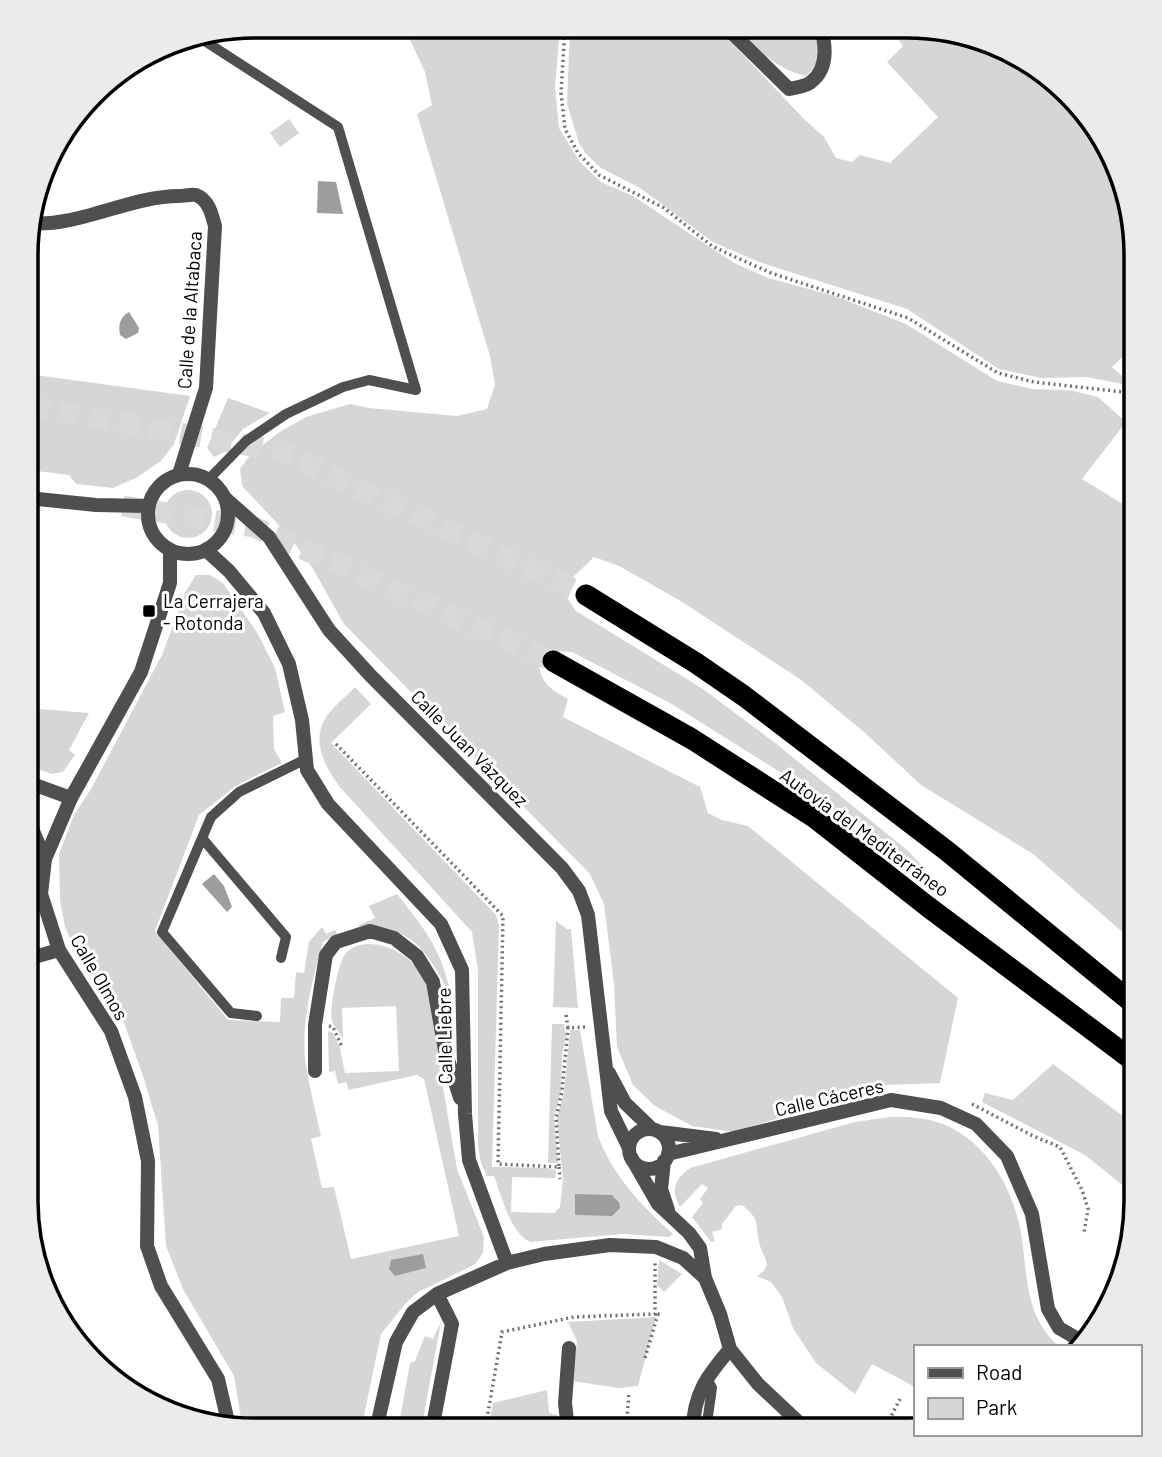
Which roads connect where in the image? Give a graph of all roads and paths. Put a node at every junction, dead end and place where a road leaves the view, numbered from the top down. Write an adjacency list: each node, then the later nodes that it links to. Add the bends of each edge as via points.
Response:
1 (737, 38): 2 (street, via 789,89 810,84 824,67)
2 (824, 38)
3 (564, 39): 6 (path, via 561,93 565,129 578,153 599,175 664,208 712,246 771,273 908,318 998,373)
4 (209, 44): 8 (lane, via 338,127 416,390 369,380 343,387 286,414 246,441)
5 (41, 224): 7 (street, Calle de la Altabaca, via 167,196 196,195 209,205 215,226 206,388)
6 (1124, 394)
7 (179, 474): 8 (street); 11 (street, via 158,486)
8 (209, 480): 10 (street)
9 (38, 499): 11 (street)
10 (226, 499): 12 (street, via 228,519 221,537); 34 (street, Calle Juan Vázquez, via 269,537 329,630 562,868 579,891 588,915)
11 (147, 506): 13 (street, via 151,533)
12 (206, 550): 13 (street, via 188,555); 17 (street, Calle Liebre, via 264,613 289,664)
13 (170, 551): 19 (street, Calle Olmos, via 170,583 141,672)
14 (586, 595): 26 (highway, Autovía del Mediterráneo, via 744,696 947,851)
15 (553, 661): 31 (highway, Autovía del Mediterráneo, via 692,739 816,818)
16 (336, 744): 42 (path, via 503,916 498,1164)
17 (306, 759): 20 (lane, via 239,792 211,817); 37 (street, Calle Liebre, via 307,770 328,804 441,924 462,970)
18 (38, 786): 19 (street)
19 (71, 798): 22 (street, Calle Olmos)
20 (202, 838): 25 (lane, via 286,937); 28 (lane, via 162,932 231,1013)
21 (38, 843): 22 (street)
22 (45, 859): 23 (street, Calle Olmos, via 41,894)
23 (59, 950): 24 (street); 57 (street, Calle Olmos, via 111,1031 135,1097 148,1161 147,1246 161,1286 218,1379)
24 (38, 956)
25 (281, 958)
26 (1123, 995)
27 (566, 1015): 30 (path)
28 (257, 1016)
29 (580, 1027): 30 (path)
30 (568, 1028): 42 (path, via 556,1118)
31 (1110, 1041): 32 (highway, Autovía del Mediterráneo); 33 (highway)
32 (1123, 1052)
33 (1123, 1055)
34 (604, 1062): 38 (street, Calle Juan Vázquez, via 625,1103); 40 (street, Calle Juan Vázquez, via 611,1111)
35 (315, 1071): 37 (street, via 326,955 336,942 370,931 394,938 417,956 433,982 445,1050)
36 (980, 1106): 45 (path, via 1060,1147 1088,1209)
37 (465, 1114): 46 (street, Calle Liebre, via 469,1160)
38 (656, 1131): 39 (street, Calle Cáceres); 40 (street, via 645,1129 634,1136); 41 (street, via 667,1142)
39 (728, 1141): 41 (street, Calle Cáceres); 50 (street, Calle Cáceres, via 891,1100 942,1108 976,1124 1007,1156 1032,1214 1048,1309 1059,1328)
40 (630, 1153): 41 (street, via 646,1168 659,1166); 44 (street, via 651,1194)
41 (666, 1158): 44 (street, via 661,1189)
42 (559, 1167): 43 (path)
43 (560, 1179)
44 (670, 1215): 47 (street, via 699,1248)
45 (1084, 1233)
46 (507, 1263): 47 (street, via 610,1245 656,1247 683,1258); 48 (street)
47 (705, 1278): 52 (street)
48 (437, 1294): 58 (street, via 413,1312 396,1342); 59 (street, via 452,1324)
49 (655, 1314): 53 (path)
50 (1076, 1338)
51 (569, 1348): 60 (street)
52 (730, 1349): 54 (street); 64 (street)
53 (645, 1358)
54 (706, 1377): 62 (street); 63 (lane, via 712,1388)
55 (629, 1393): 61 (path)
56 (900, 1399): 65 (path)
57 (227, 1416)
58 (379, 1418)
59 (434, 1418)
60 (567, 1418)
61 (627, 1418)
62 (695, 1418)
63 (708, 1418)
64 (794, 1418)
65 (890, 1418)

